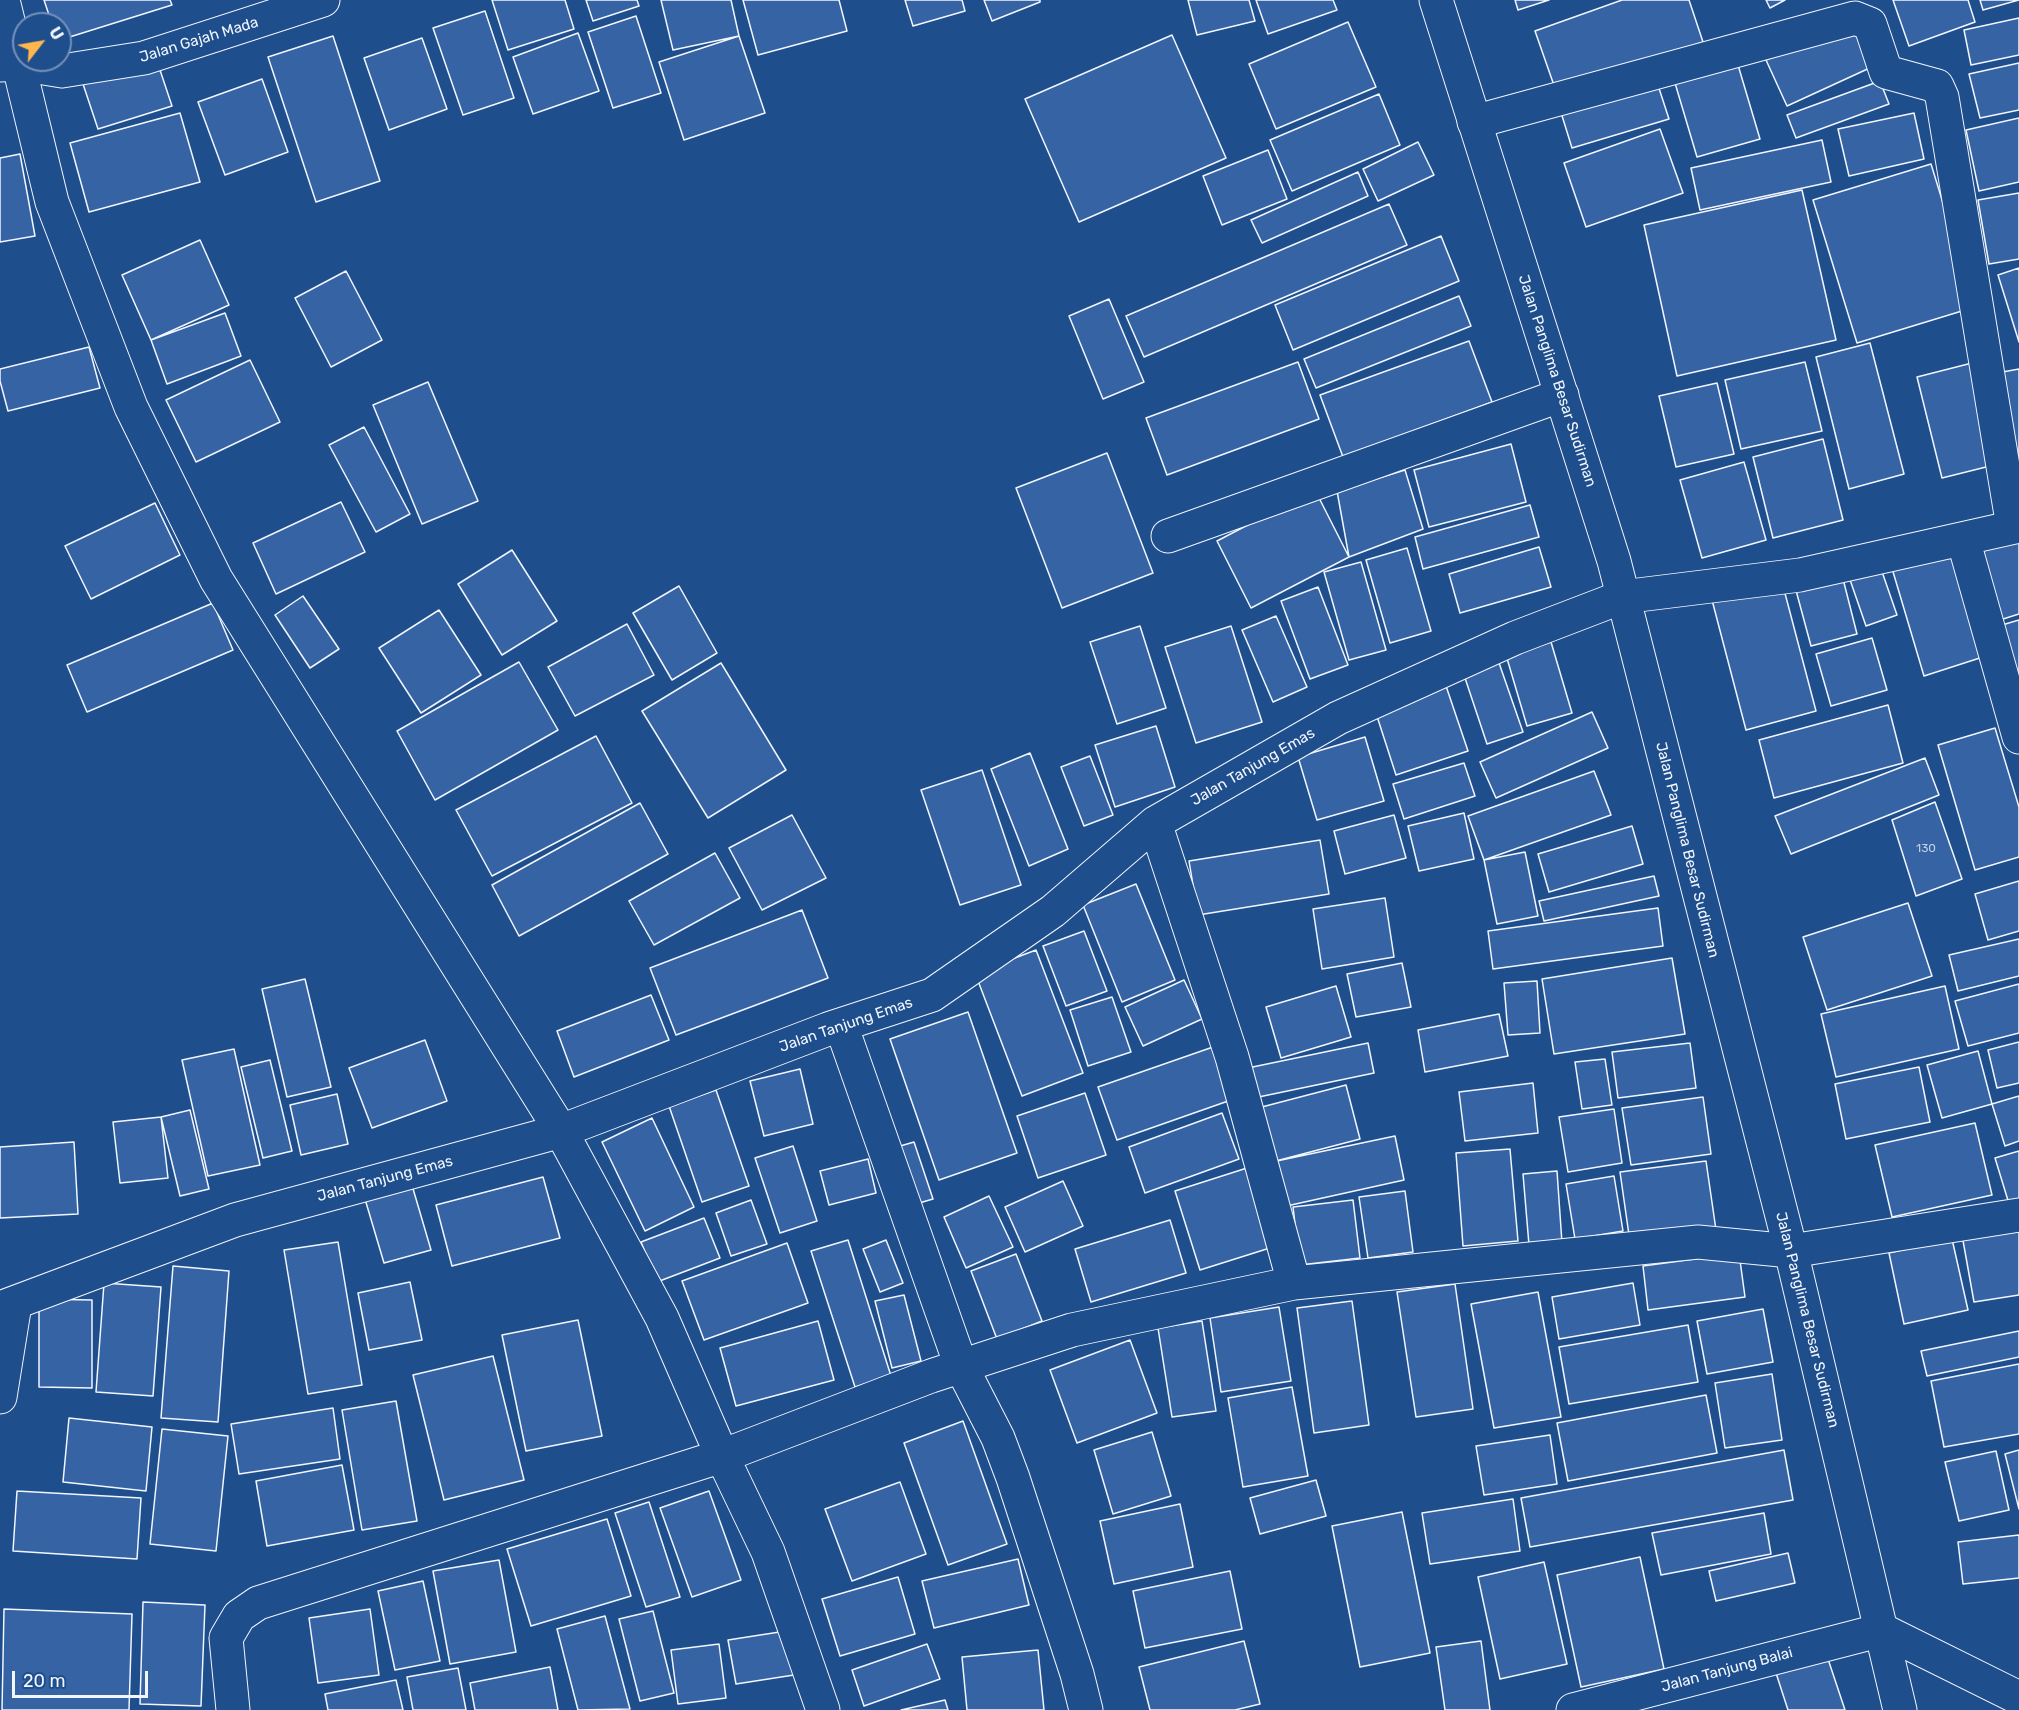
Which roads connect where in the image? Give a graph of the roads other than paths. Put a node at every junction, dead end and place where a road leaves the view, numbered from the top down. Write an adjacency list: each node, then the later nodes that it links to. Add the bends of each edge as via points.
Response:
1 (3, 0): 4 (main road)
2 (324, 0): 4 (main road, Jalan Gajah Mada, via 144,58 62,71)
3 (1436, 0): 5 (main road, Jalan Panglima Besar Sudirman)
4 (10, 64): 14 (main road, via 52,202 131,407 216,579)
5 (1474, 122): 6 (main road, Jalan Panglima Besar Sudirman); 7 (main road, via 1855,18 1870,24 1886,72 1937,86 1942,97)
6 (1562, 395): 8 (main road); 10 (main road, Jalan Panglima Besar Sudirman)
7 (2016, 526): 9 (main road, Jalan Tanjung Emas)
8 (1168, 536)
9 (1963, 539): 10 (main road, Jalan Tanjung Emas, via 1800,576); 11 (main road)
10 (1622, 597): 12 (main road, Jalan Tanjung Emas, via 1515,638 1338,718); 16 (main road, Jalan Panglima Besar Sudirman)
11 (2019, 737)
12 (1155, 823): 13 (main road, Jalan Tanjung Emas, via 1053,911 932,995); 17 (main road, via 1232,1057)
13 (841, 1025): 14 (main road, Jalan Tanjung Emas); 19 (main road)
14 (561, 1131): 18 (main road, Jalan Tanjung Emas, via 235,1220); 21 (main road, via 662,1318)
15 (2019, 1215): 16 (main road)
16 (1791, 1251): 17 (main road, via 1698,1242); 22 (main road, Jalan Panglima Besar Sudirman)
17 (1294, 1283): 19 (main road, via 1072,1330)
18 (8, 1306): 20 (main road)
19 (962, 1366): 21 (main road); 26 (main road, via 1013,1478)
20 (0, 1397)
21 (722, 1456): 24 (main road, via 258,1603 239,1616 226,1638); 25 (main road, via 768,1552)
22 (1882, 1630): 23 (main road); 27 (main road, Jalan Tanjung Balai); 28 (main road, Jalan Panglima Besar Sudirman)
23 (2019, 1698)
24 (233, 1710)
25 (823, 1710)
26 (1086, 1710)
27 (1573, 1710)
28 (1900, 1710)

